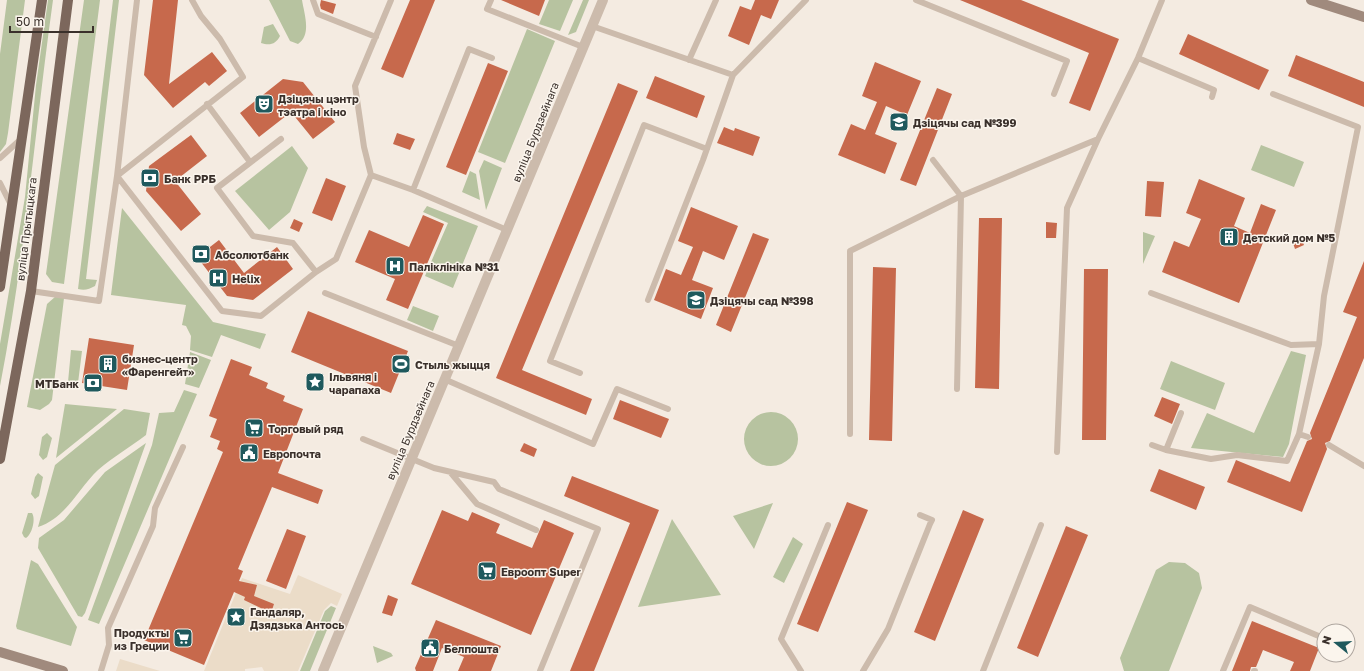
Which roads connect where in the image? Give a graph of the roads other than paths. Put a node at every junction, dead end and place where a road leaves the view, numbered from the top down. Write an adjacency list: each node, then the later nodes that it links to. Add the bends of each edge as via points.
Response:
1 (42, 0): 26 (main road, вуліца Прытыцкага)
2 (68, 0): 42 (main road, вуліца Прытыцкага)
3 (137, 0): 34 (lane)
4 (192, 0): 25 (lane, via 243,77)
5 (313, 0): 16 (lane, via 318,14)
6 (391, 0): 16 (lane)
7 (491, 0): 17 (lane, via 487,9)
8 (602, 0): 15 (street, вуліца Бурдзейнага)
9 (716, 0): 20 (lane)
10 (806, 0): 21 (lane)
11 (916, 0): 22 (lane, via 1067,61)
12 (1162, 0): 19 (lane)
13 (1311, 0): 14 (main road)
14 (1364, 18)
15 (592, 26): 17 (street, вуліца Бурдзейнага); 20 (lane)
16 (376, 37): 33 (lane, via 355,86)
17 (583, 47): 39 (street, вуліца Бурдзейнага)
18 (492, 58): 36 (lane, via 469,49)
19 (1138, 58): 24 (lane, via 1214,90); 28 (lane)
20 (689, 60): 21 (lane)
21 (733, 75): 29 (lane)
22 (1054, 94)
23 (1273, 94): 46 (lane, via 1358,128 1324,296)
24 (1212, 97)
25 (207, 104): 32 (lane); 34 (lane)
26 (23, 137): 30 (lane); 38 (main road, вуліца Прытыцкага)
27 (280, 139): 32 (lane)
28 (1098, 139): 37 (lane); 61 (lane, via 1067,208)
29 (707, 149): 45 (lane); 48 (lane, via 644,125 550,361)
30 (0, 158)
31 (933, 160): 37 (lane)
32 (250, 162): 40 (lane, via 217,188 254,236 294,243)
33 (371, 175): 36 (lane); 40 (lane, via 336,259)
34 (117, 176): 40 (lane, via 222,311 261,316); 42 (lane, via 99,301)
35 (0, 183): 38 (lane)
36 (413, 190): 39 (lane)
37 (961, 196): 50 (lane); 53 (lane, via 850,251)
38 (12, 208): 41 (main road, вуліца Прытыцкага)
39 (507, 230): 47 (street, вуліца Бурдзейнага)
40 (316, 272)
41 (0, 287)
42 (31, 291): 63 (main road, вуліца Прытыцкага)
43 (1151, 293): 46 (lane, via 1292,345)
44 (325, 294): 47 (lane)
45 (648, 300)
46 (1319, 344): 54 (lane)
47 (459, 346): 49 (street, вуліца Бурдзейнага)
48 (580, 373)
49 (444, 379): 51 (lane, via 593,444 616,389); 62 (street, вуліца Бурдзейнага)
50 (957, 389)
51 (668, 410)
52 (1181, 413): 60 (lane)
53 (850, 434)
54 (1299, 434): 55 (lane); 60 (lane, via 1287,461 1237,455 1211,459)
55 (1308, 437)
56 (363, 440): 62 (lane)
57 (1152, 445): 60 (lane)
58 (1329, 445): 64 (lane)
59 (183, 447): 75 (lane, via 155,508 153,526 108,628 109,644)
60 (1166, 450)
61 (1057, 452)
62 (411, 458): 65 (lane); 76 (street, вуліца Бурдзейнага)
63 (0, 459)
64 (1364, 466)
65 (451, 472): 69 (lane, via 477,504); 77 (lane, via 494,482 499,489 598,529)
66 (920, 515): 79 (lane, via 932,520 886,634)
67 (828, 525): 78 (lane, via 781,639)
68 (1041, 525): 80 (lane)
69 (536, 530)
70 (1316, 635): 72 (lane, via 1250,607)
71 (0, 652): 74 (main road)
72 (1228, 660): 73 (lane); 81 (lane)
73 (1235, 663)
74 (63, 671)
75 (101, 671)
76 (323, 671)
77 (540, 671)
78 (801, 671)
79 (863, 671)
80 (983, 671)
81 (1223, 671)

